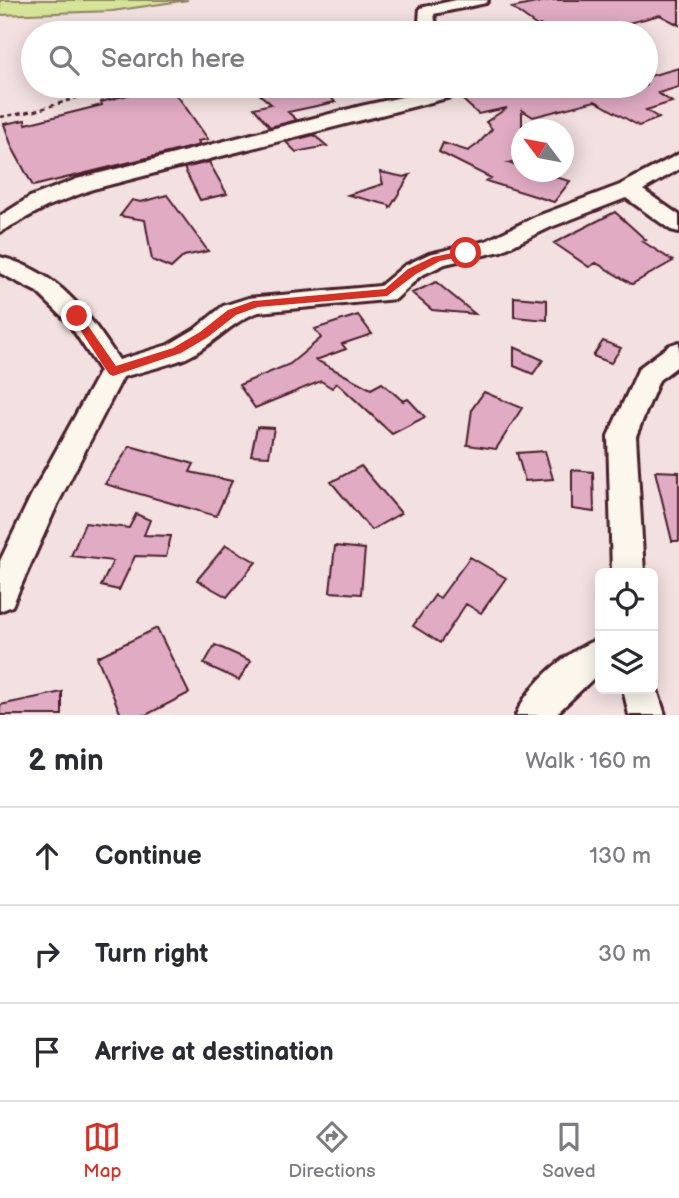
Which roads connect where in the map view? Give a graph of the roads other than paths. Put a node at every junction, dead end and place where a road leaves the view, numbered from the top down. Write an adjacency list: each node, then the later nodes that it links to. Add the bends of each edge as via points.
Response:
1 (480, 0): 2 (street, via 426,11)
2 (430, 21)
3 (432, 98): 6 (street, via 368,110 85,184 38,202)
4 (679, 160): 5 (street)
5 (628, 190): 7 (street); 10 (street, via 493,246 437,259 412,271 387,293 257,304 232,312 177,351)
6 (0, 225)
7 (679, 225)
8 (0, 264): 10 (street, via 46,287 77,316)
9 (679, 351): 11 (street, via 648,375 622,436)
10 (113, 372): 12 (street)
11 (628, 568)
12 (0, 596)
13 (595, 656): 15 (street)
14 (642, 694): 16 (street)
15 (534, 715)
16 (647, 715)

